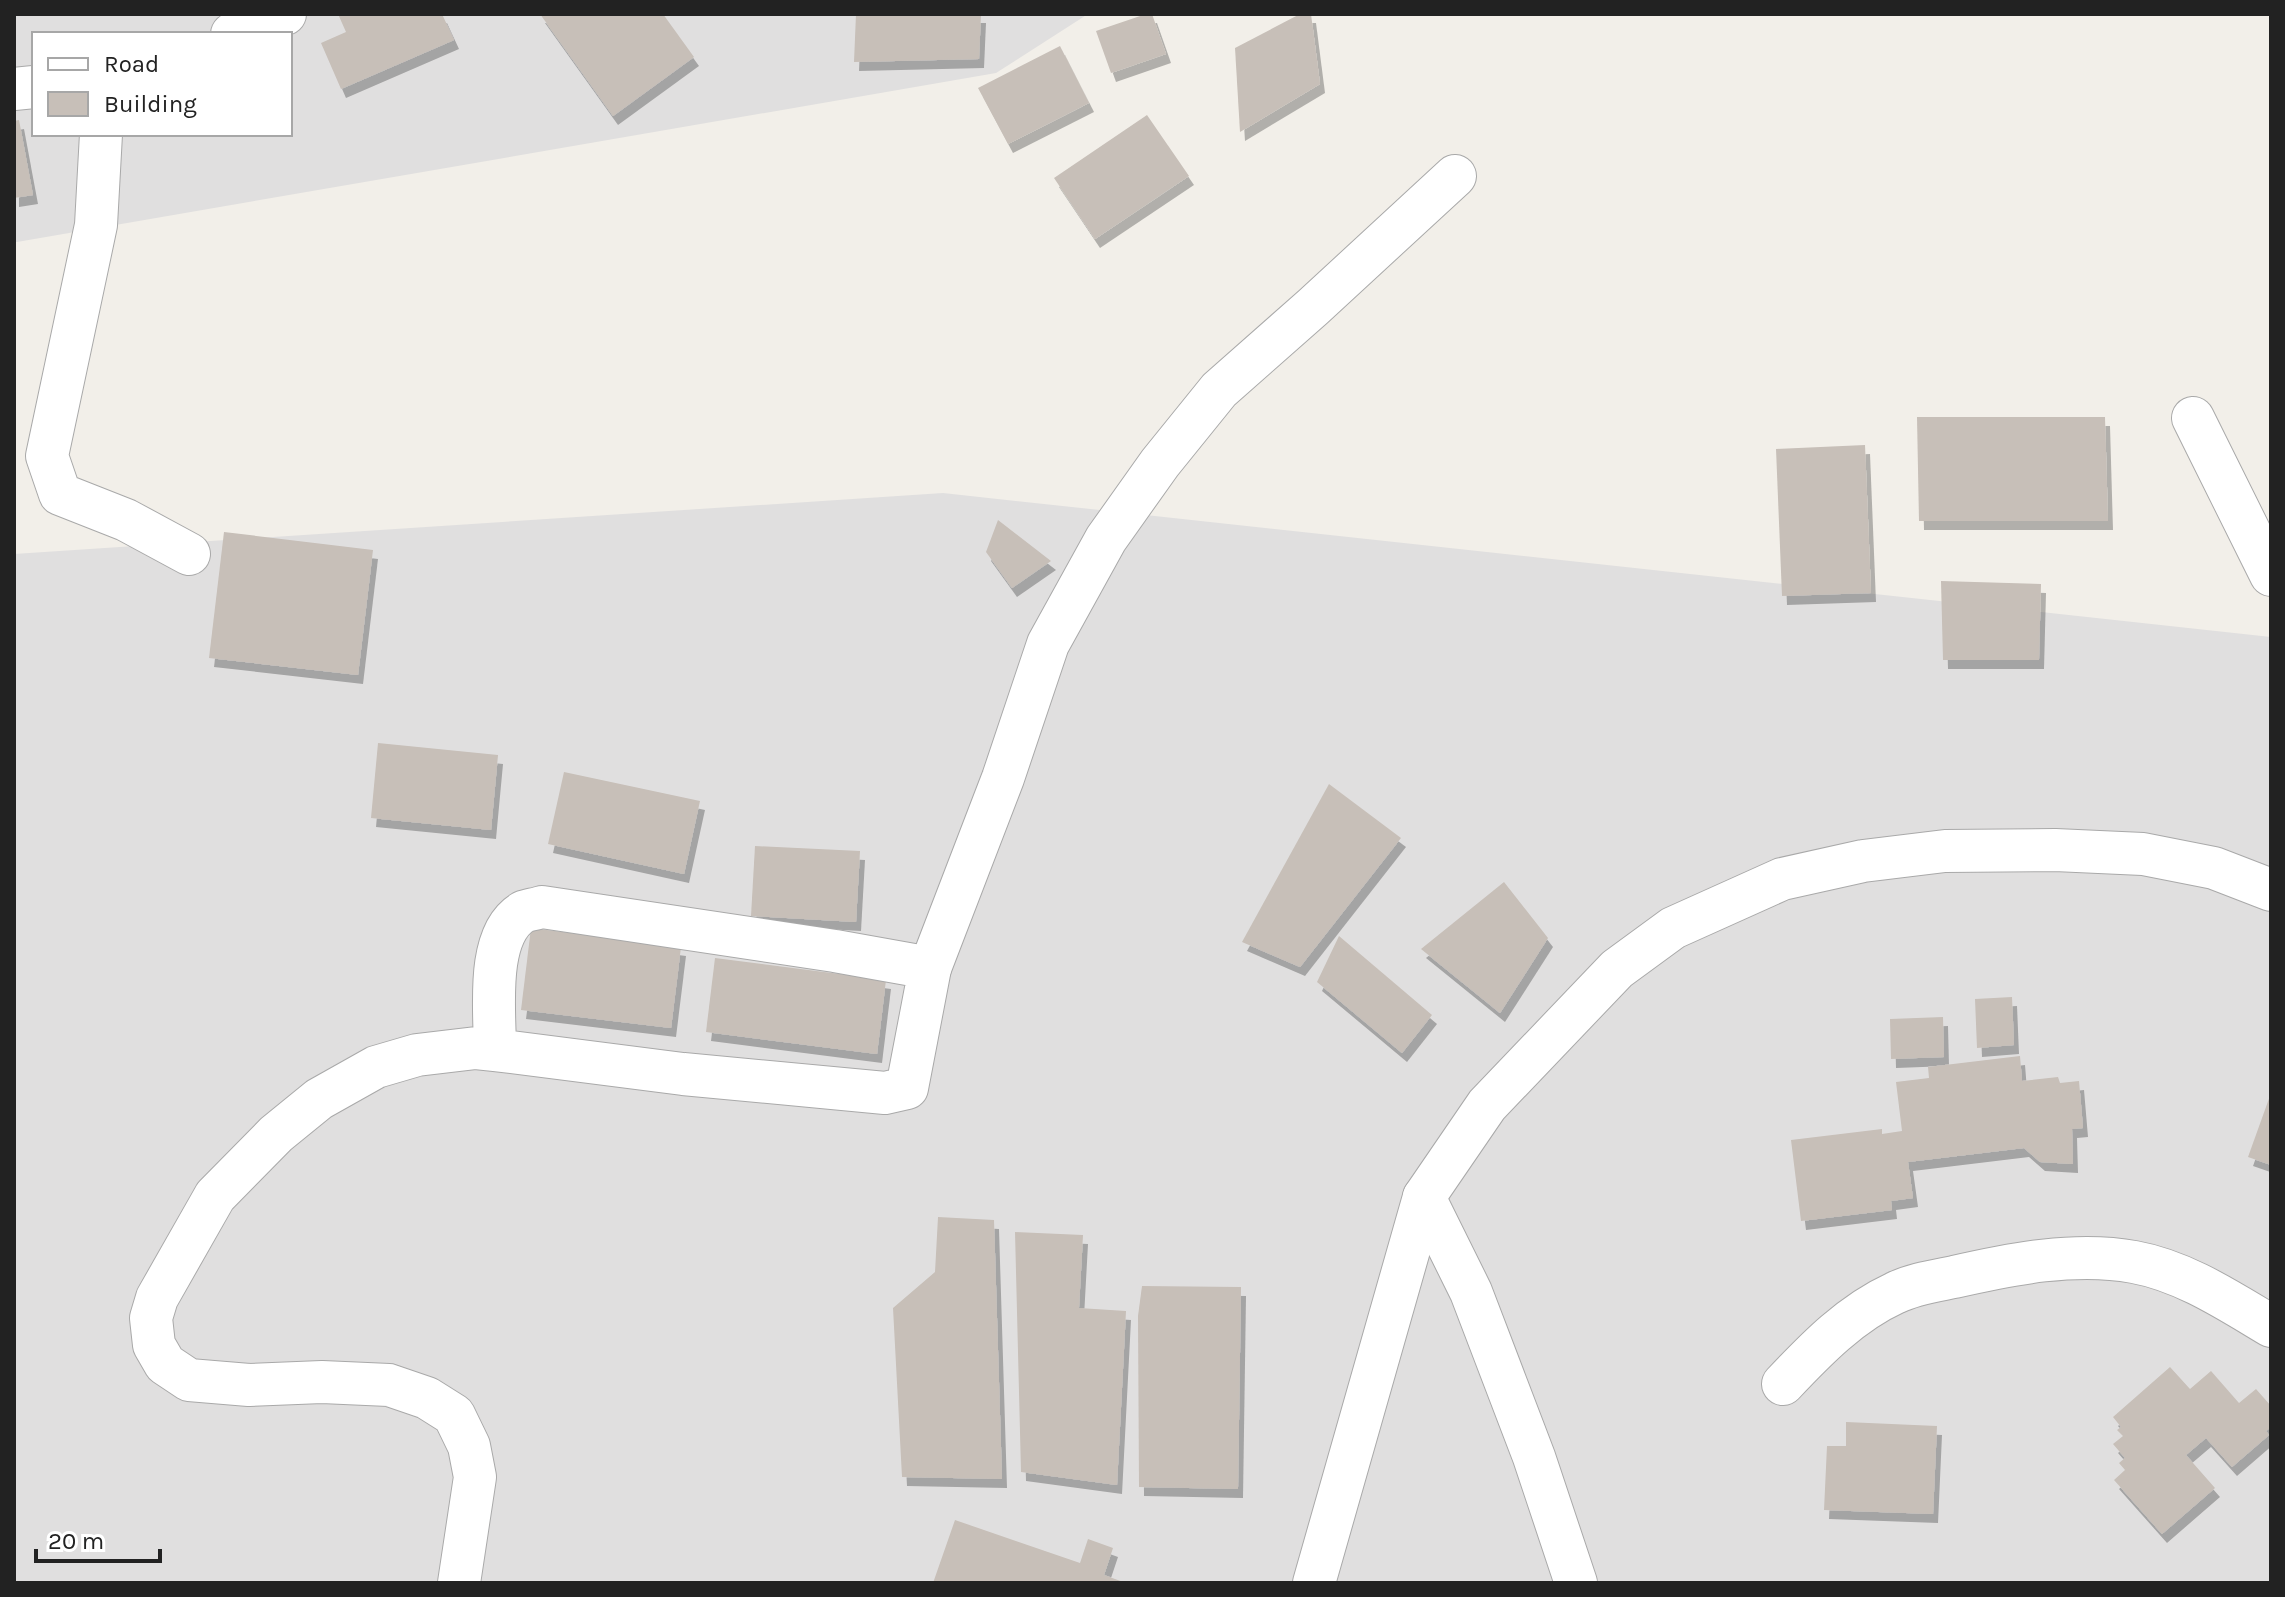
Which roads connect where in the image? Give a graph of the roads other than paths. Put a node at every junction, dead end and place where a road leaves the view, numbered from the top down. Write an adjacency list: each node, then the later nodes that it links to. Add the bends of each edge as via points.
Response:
1 (281, 15): 2 (street)
2 (237, 32)
3 (101, 136): 6 (street, via 96,225 47,456 60,494 126,520)
4 (1455, 176): 9 (street, via 1219,390 1106,539 1048,644)
5 (2193, 418): 7 (street)
6 (189, 554)
7 (2271, 575)
8 (2271, 890): 11 (street, via 2214,868 2157,857 2055,850 1945,851 1863,861 1782,879 1673,928 1617,969 1487,1105)
9 (930, 968): 10 (street, via 907,1088 885,1093); 10 (street, via 542,907 523,912 505,931 495,969)
10 (495, 1050): 14 (street, via 417,1055 376,1067 319,1099 215,1196 151,1318 154,1345 165,1364 189,1380 389,1385 427,1398 454,1415 469,1446 475,1477)
11 (1424, 1197): 15 (street); 16 (street, via 1471,1292)
12 (2271, 1326): 13 (street, via 2174,1273 2135,1262 2014,1265 1896,1292 1821,1342)
13 (1783, 1384)
14 (459, 1583)
15 (1314, 1583)
16 (1576, 1583)

